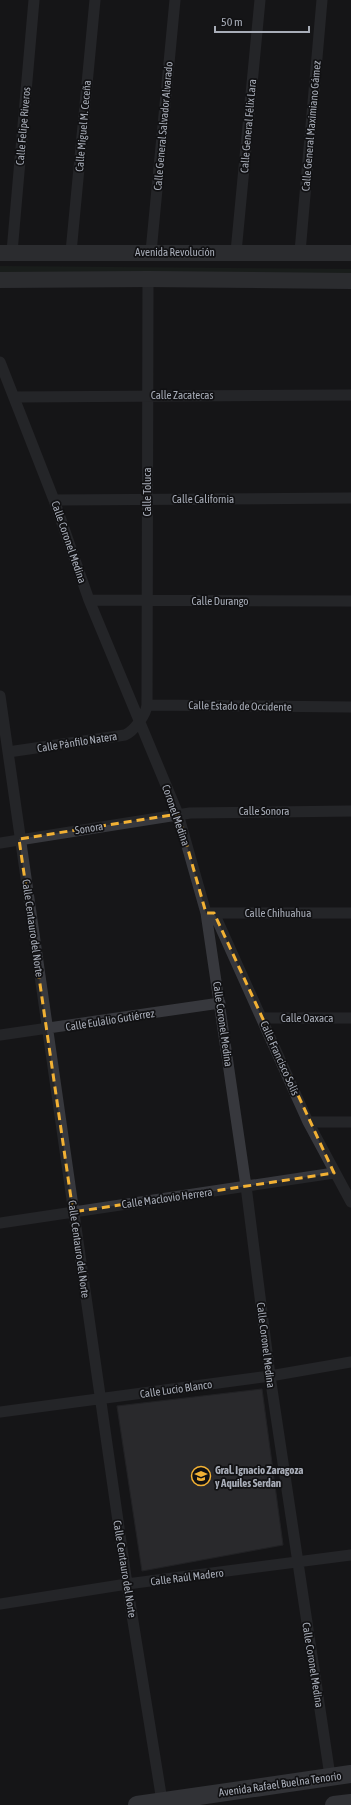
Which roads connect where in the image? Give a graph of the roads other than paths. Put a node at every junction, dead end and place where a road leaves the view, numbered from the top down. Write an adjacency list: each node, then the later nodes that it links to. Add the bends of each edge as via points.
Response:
1 (34, 0): 6 (street, Calle Felipe Riveros)
2 (95, 0): 7 (street, Calle Miguel M. Ceceña)
3 (175, 0): 8 (street, Calle General Salvador Alvarado)
4 (260, 0): 9 (street, Calle General Félix Lara)
5 (322, 0): 10 (street, Calle General Maximiano Gámez)
6 (6, 252): 7 (street, Avenida Revolución)
7 (71, 252): 8 (street, Avenida Revolución)
8 (151, 252): 9 (street, Avenida Revolución)
9 (236, 252): 10 (street, Avenida Revolución)
10 (300, 252): 11 (street, Avenida Revolución)
11 (351, 253)
12 (148, 279): 13 (street); 14 (street); 16 (street, Calle Toluca)
13 (0, 280)
14 (351, 281)
15 (0, 362): 18 (street, Calle Coronel Medina)
16 (146, 396): 17 (street, Calle Zacatecas); 18 (street, Calle Zacatecas); 20 (street, Calle Toluca)
17 (351, 396)
18 (14, 397): 21 (street, Calle Coronel Medina)
19 (351, 498): 20 (street, Calle California)
20 (147, 499): 21 (street, Calle California); 23 (street, Calle Toluca)
21 (54, 500): 22 (street, Calle Coronel Medina)
22 (89, 600): 23 (street, Calle Durango); 28 (street, Calle Coronel Medina)
23 (147, 600): 24 (street, Calle Durango); 26 (street, Calle Toluca)
24 (351, 601)
25 (0, 696): 29 (street, Calle Centauro del Norte)
26 (147, 705): 27 (street, Calle Estado de Occidente); 28 (street)
27 (351, 707)
28 (139, 720): 29 (street, Calle Pánfilo Natera, via 125,735); 31 (street, Coronel Medina)
29 (8, 752): 32 (street, Calle Centauro del Norte)
30 (351, 811): 31 (street, Calle Sonora)
31 (178, 814): 32 (street, Sonora); 34 (street, Coronel Medina)
32 (19, 839): 33 (street, Sonora); 39 (street, Calle Centauro del Norte)
33 (0, 843)
34 (210, 913): 35 (street, Calle Chihuahua); 36 (street, Calle Coronel Medina); 37 (street, Calle Francisco Solís)
35 (351, 913)
36 (220, 1003): 39 (street, Calle Eulalio Gutiérrez); 44 (street, Calle Coronel Medina)
37 (262, 1018): 38 (street, Calle Oaxaca); 41 (street, Calle Francisco Solís)
38 (351, 1018)
39 (48, 1029): 40 (street, Calle Eulalio Gutiérrez); 46 (street, Calle Centauro del Norte)
40 (0, 1035)
41 (308, 1122): 42 (street); 43 (street, Calle Francisco Solís)
42 (351, 1122)
43 (334, 1173): 44 (street, Calle Maclovio Herrera); 45 (street, Calle Francisco Solís)
44 (246, 1186): 46 (street, Calle Maclovio Herrera); 49 (street, Calle Coronel Medina)
45 (351, 1202)
46 (74, 1212): 47 (street, Calle Maclovio Herrera); 50 (street, Calle Centauro del Norte)
47 (0, 1223)
48 (351, 1362): 49 (street, Calle Lucio Blanco)
49 (270, 1376): 50 (street, Calle Lucio Blanco); 53 (street, Calle Coronel Medina)
50 (100, 1399): 51 (street, Calle Lucio Blanco); 54 (street, Calle Centauro del Norte)
51 (0, 1412)
52 (351, 1555): 53 (street, Calle Raúl Madero)
53 (297, 1563): 54 (street, Calle Raúl Madero); 57 (street, Calle Coronel Medina)
54 (127, 1584): 55 (street, Calle Raúl Madero); 58 (street, Calle Centauro del Norte)
55 (0, 1604)
56 (351, 1774): 57 (main road, Avenida Rafael Buelna Tenorio)
57 (330, 1776): 58 (main road, Avenida Rafael Buelna Tenorio)
58 (162, 1801): 60 (main road, Avenida Rafael Buelna Tenorio)
59 (351, 1803): 61 (main road)
60 (137, 1805)
61 (334, 1805)

